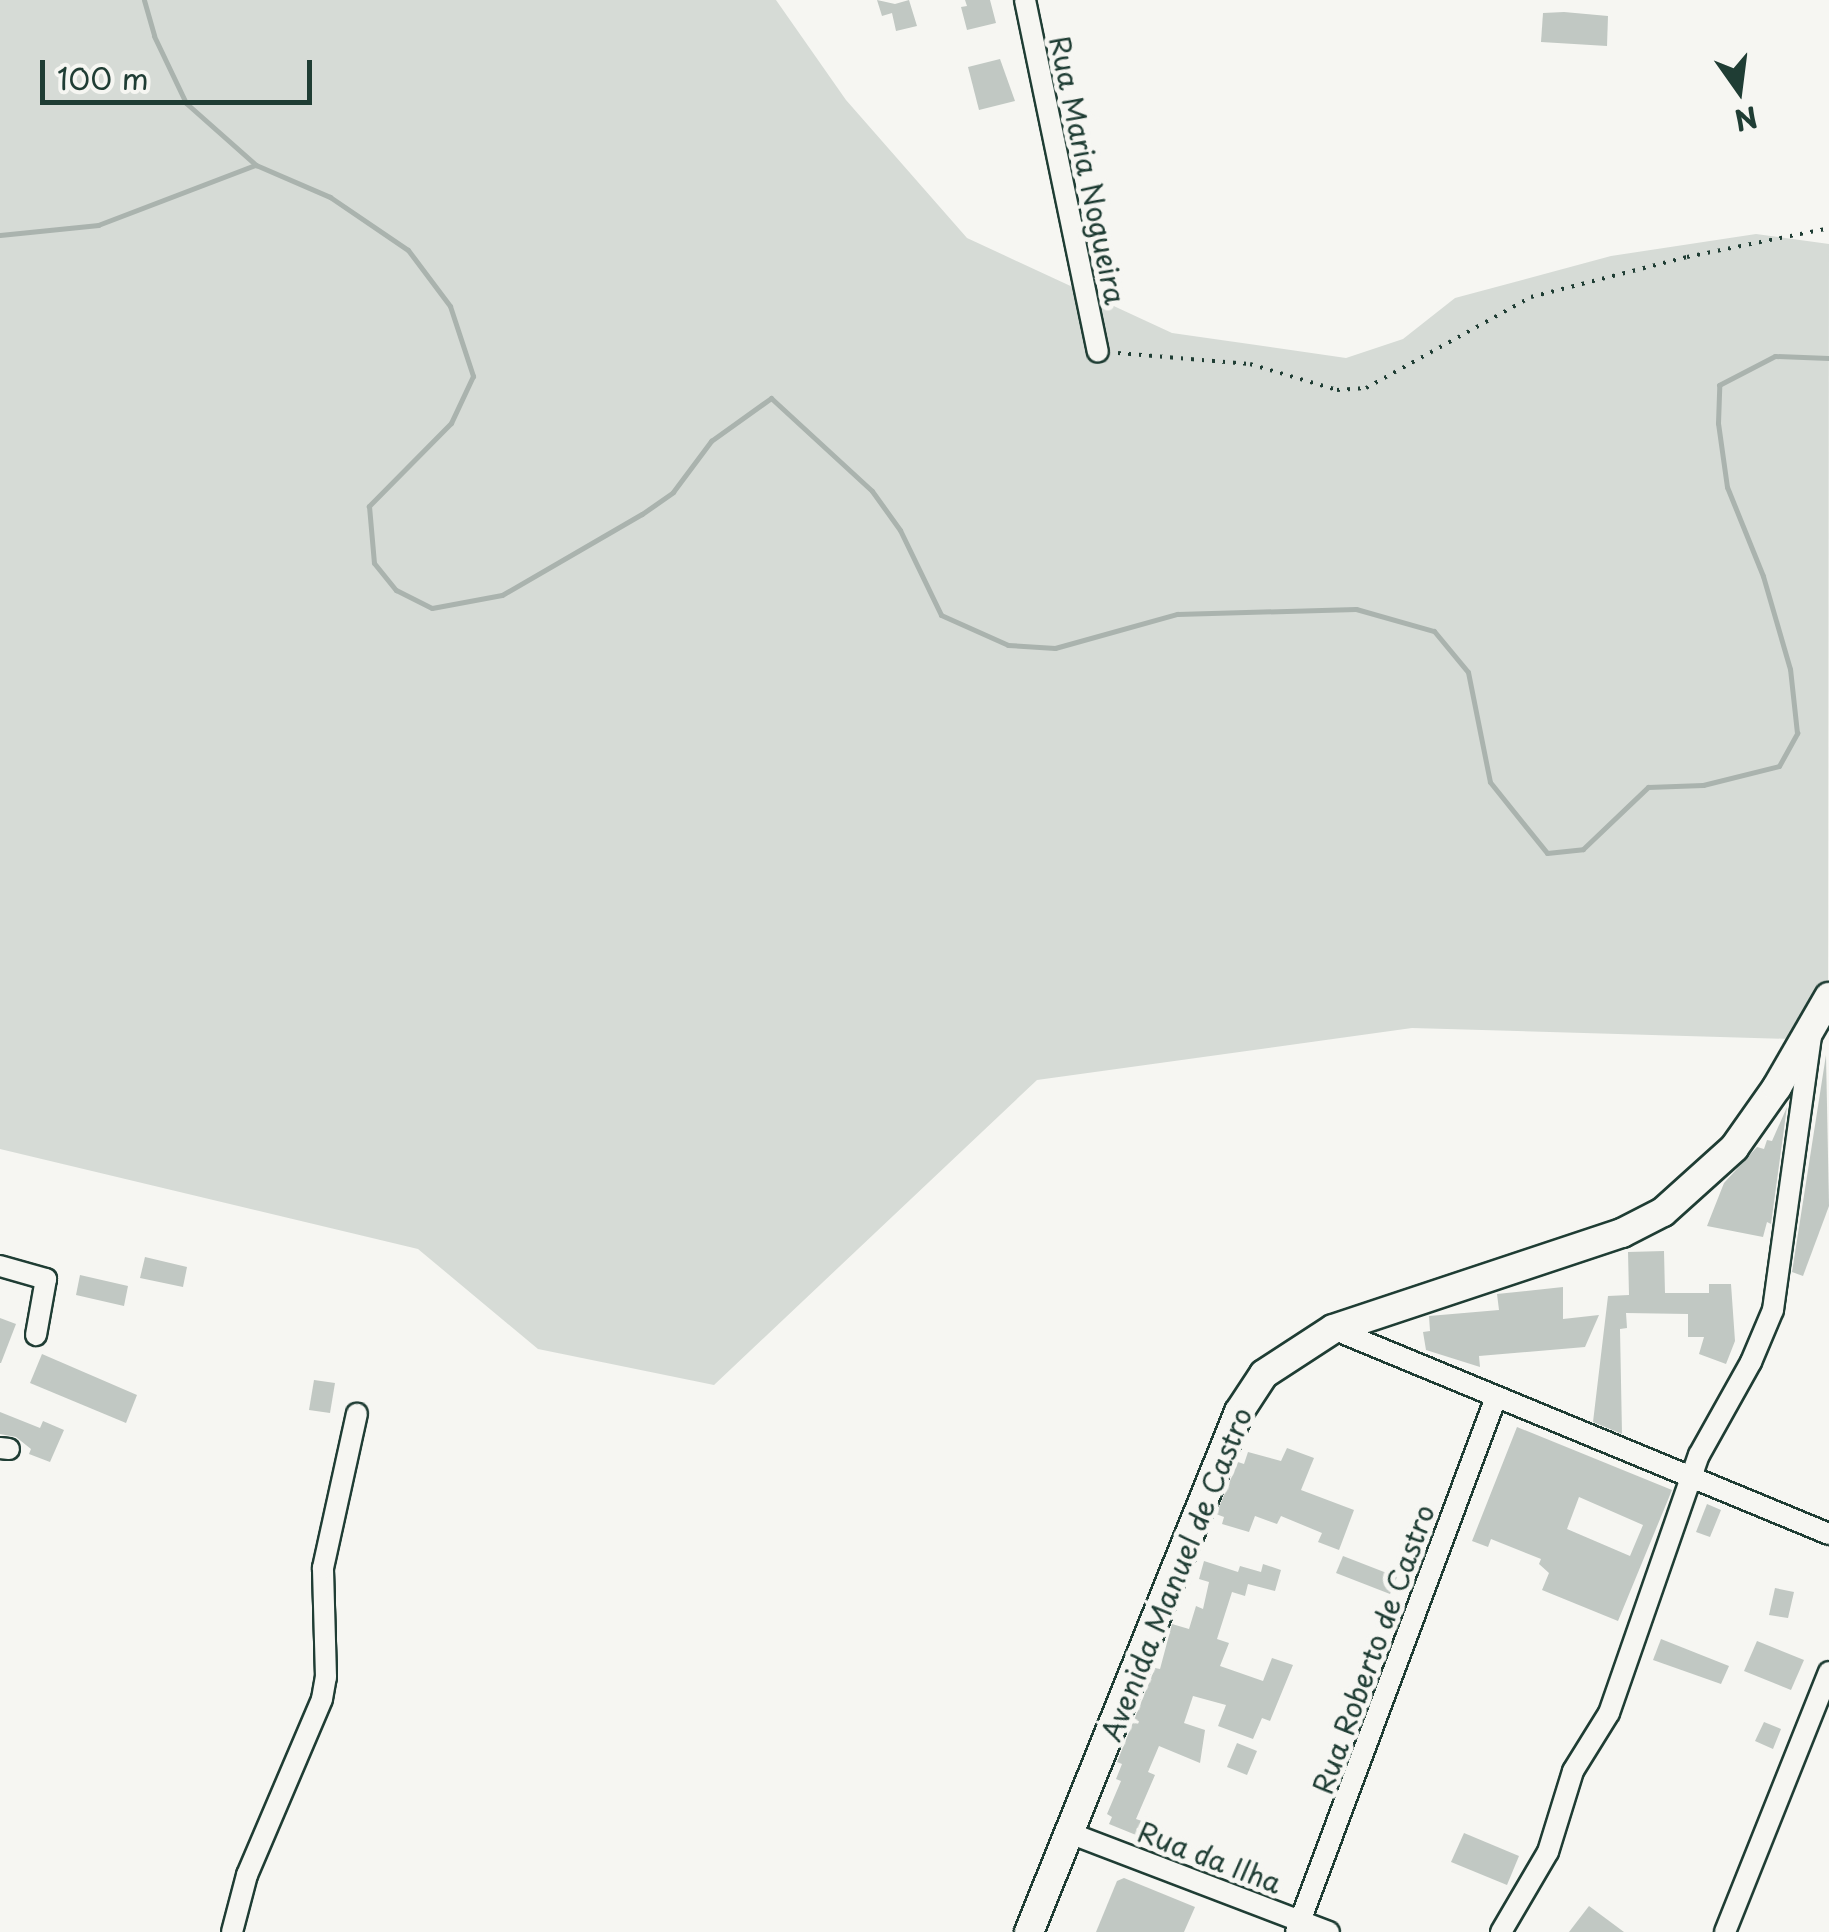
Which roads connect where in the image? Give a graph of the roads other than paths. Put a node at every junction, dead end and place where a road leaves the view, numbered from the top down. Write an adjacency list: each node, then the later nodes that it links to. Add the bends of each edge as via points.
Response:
1 (1024, 0): 2 (street, Rua Maria Nogueira)
2 (1098, 352)
3 (1829, 997): 4 (street, Avenida Manuel de Castro)
4 (1812, 1028): 6 (street, Avenida Manuel de Castro, via 1734,1148 1663,1212 1622,1233); 10 (street, via 1773,1310)
5 (0, 1266): 7 (street, via 46,1279)
6 (1334, 1329): 8 (street); 13 (street, Avenida Manuel de Castro, via 1264,1374 1239,1412)
7 (36, 1335)
8 (1496, 1397): 10 (street); 14 (street, Rua Roberto de Castro)
9 (357, 1414): 15 (street, via 323,1568 322,1699 247,1876)
10 (1691, 1475): 11 (street); 18 (street, via 1610,1713 1572,1771 1548,1852)
11 (1829, 1534)
12 (1829, 1672): 19 (street)
13 (1072, 1834): 14 (street, Rua da Ilha); 16 (street, Avenida Manuel de Castro)
14 (1299, 1926): 17 (street, Rua da Ilha)
15 (232, 1932)
16 (1029, 1932)
17 (1329, 1932)
18 (1501, 1932)
19 (1725, 1932)

